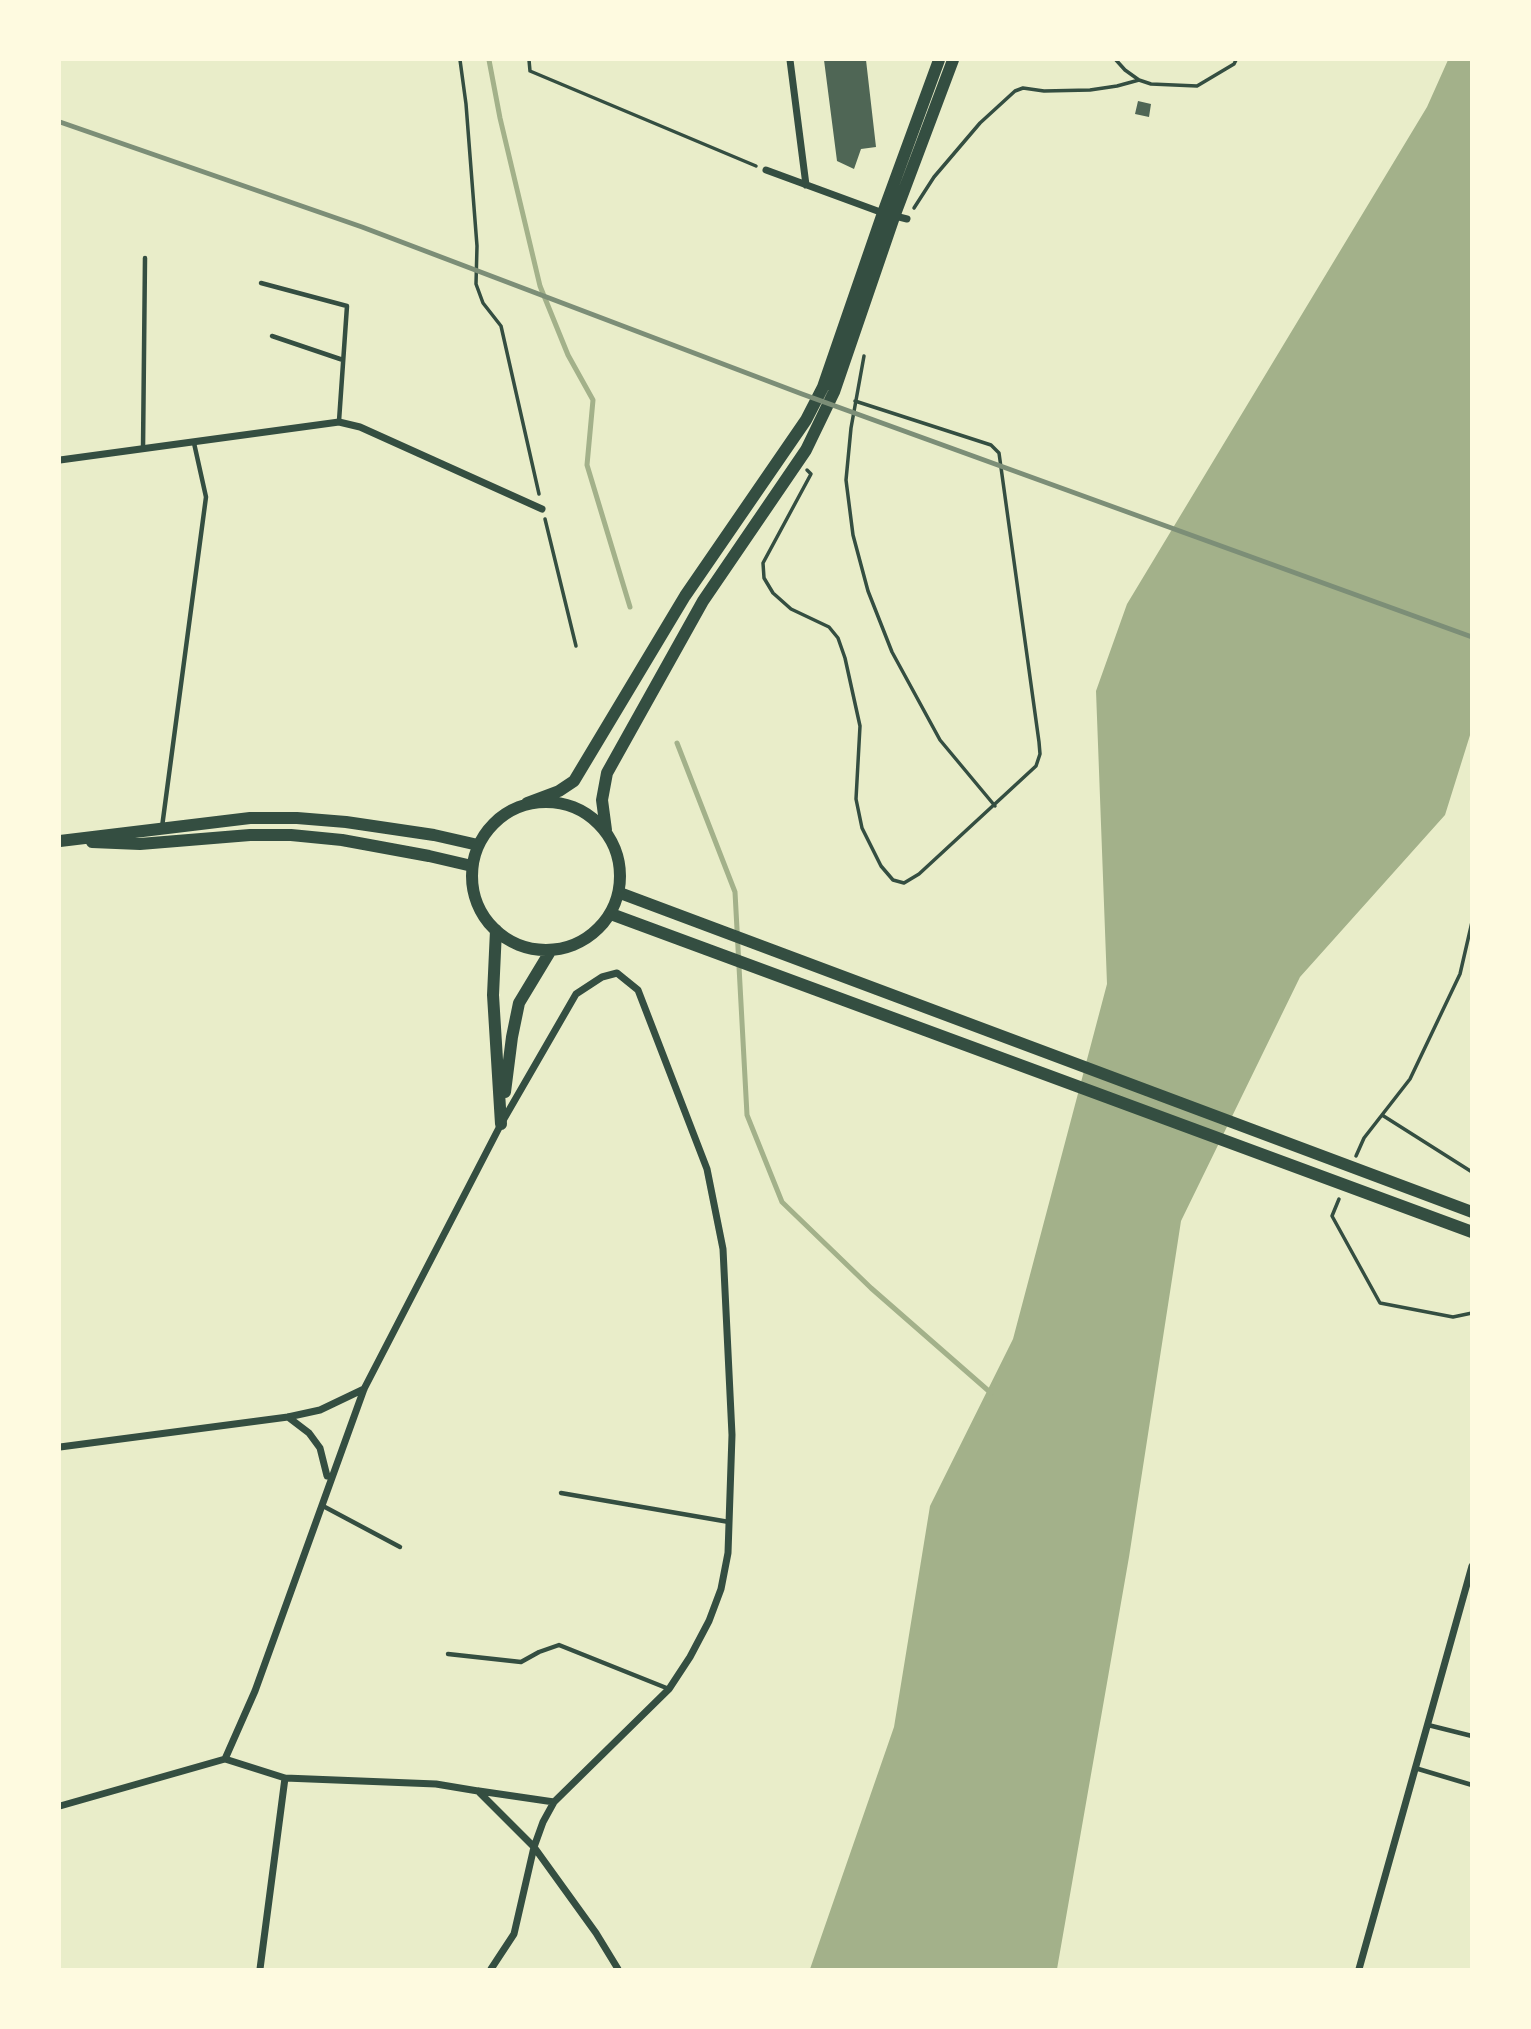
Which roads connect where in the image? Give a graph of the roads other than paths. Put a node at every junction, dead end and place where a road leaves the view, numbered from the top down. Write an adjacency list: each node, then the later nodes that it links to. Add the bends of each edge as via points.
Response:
1 (790, 60): 5 (street)
2 (939, 60): 6 (main road)
3 (953, 60): 6 (main road)
4 (766, 170): 5 (street)
5 (806, 185): 6 (street)
6 (895, 216): 16 (main road, via 806,420 685,596 573,781); 18 (main road, via 834,391 798,461 703,601 607,773 602,800)
7 (145, 258): 13 (lane)
8 (261, 283): 10 (lane, via 347,306)
9 (272, 336): 10 (lane)
10 (343, 360): 11 (lane)
11 (339, 422): 12 (street); 15 (street, via 360,427)
12 (194, 443): 13 (street); 17 (lane, via 206,497)
13 (143, 450): 14 (street)
14 (60, 460)
15 (542, 509)
16 (527, 803): 18 (main road, via 557,802 584,811); 20 (main road, via 489,827)
17 (162, 827): 19 (main road); 20 (main road, via 297,818)
18 (606, 831): 23 (main road, via 617,851)
19 (60, 839): 21 (street); 22 (main road, via 141,844 291,835 342,840)
20 (478, 845): 22 (main road)
21 (60, 851)
22 (472, 866): 25 (main road, via 476,900)
23 (620, 893): 24 (main road); 28 (main road)
24 (611, 914): 26 (main road, via 576,945); 29 (main road)
25 (496, 930): 26 (main road, via 531,949); 27 (main road, via 493,995)
26 (551, 950): 27 (main road, via 519,1003)
27 (501, 1124): 30 (street); 36 (street, via 576,994 617,973 638,990 707,1169 723,1249 732,1435)
28 (1468, 1211)
29 (1465, 1230)
30 (364, 1389): 31 (street, via 320,1410); 35 (street)
31 (288, 1417): 32 (street); 33 (street, via 320,1448)
32 (60, 1447)
33 (327, 1476)
34 (561, 1493): 36 (lane)
35 (322, 1506): 37 (lane); 43 (street, via 255,1691)
36 (730, 1522): 40 (street, via 721,1589 690,1657)
37 (400, 1547)
38 (1472, 1566): 41 (street)
39 (448, 1654): 40 (lane, via 521,1662 559,1645)
40 (668, 1689): 48 (street)
41 (1427, 1725): 42 (lane); 44 (street)
42 (1472, 1736)
43 (225, 1759): 45 (street); 49 (street)
44 (1414, 1768): 46 (lane); 54 (street)
45 (285, 1778): 47 (street); 51 (street)
46 (1472, 1785)
47 (478, 1790): 48 (street); 50 (street)
48 (554, 1802): 50 (street)
49 (60, 1806)
50 (534, 1847): 52 (street, via 514,1934); 53 (street)
51 (260, 1969)
52 (491, 1969)
53 (618, 1969)
54 (1359, 1969)

